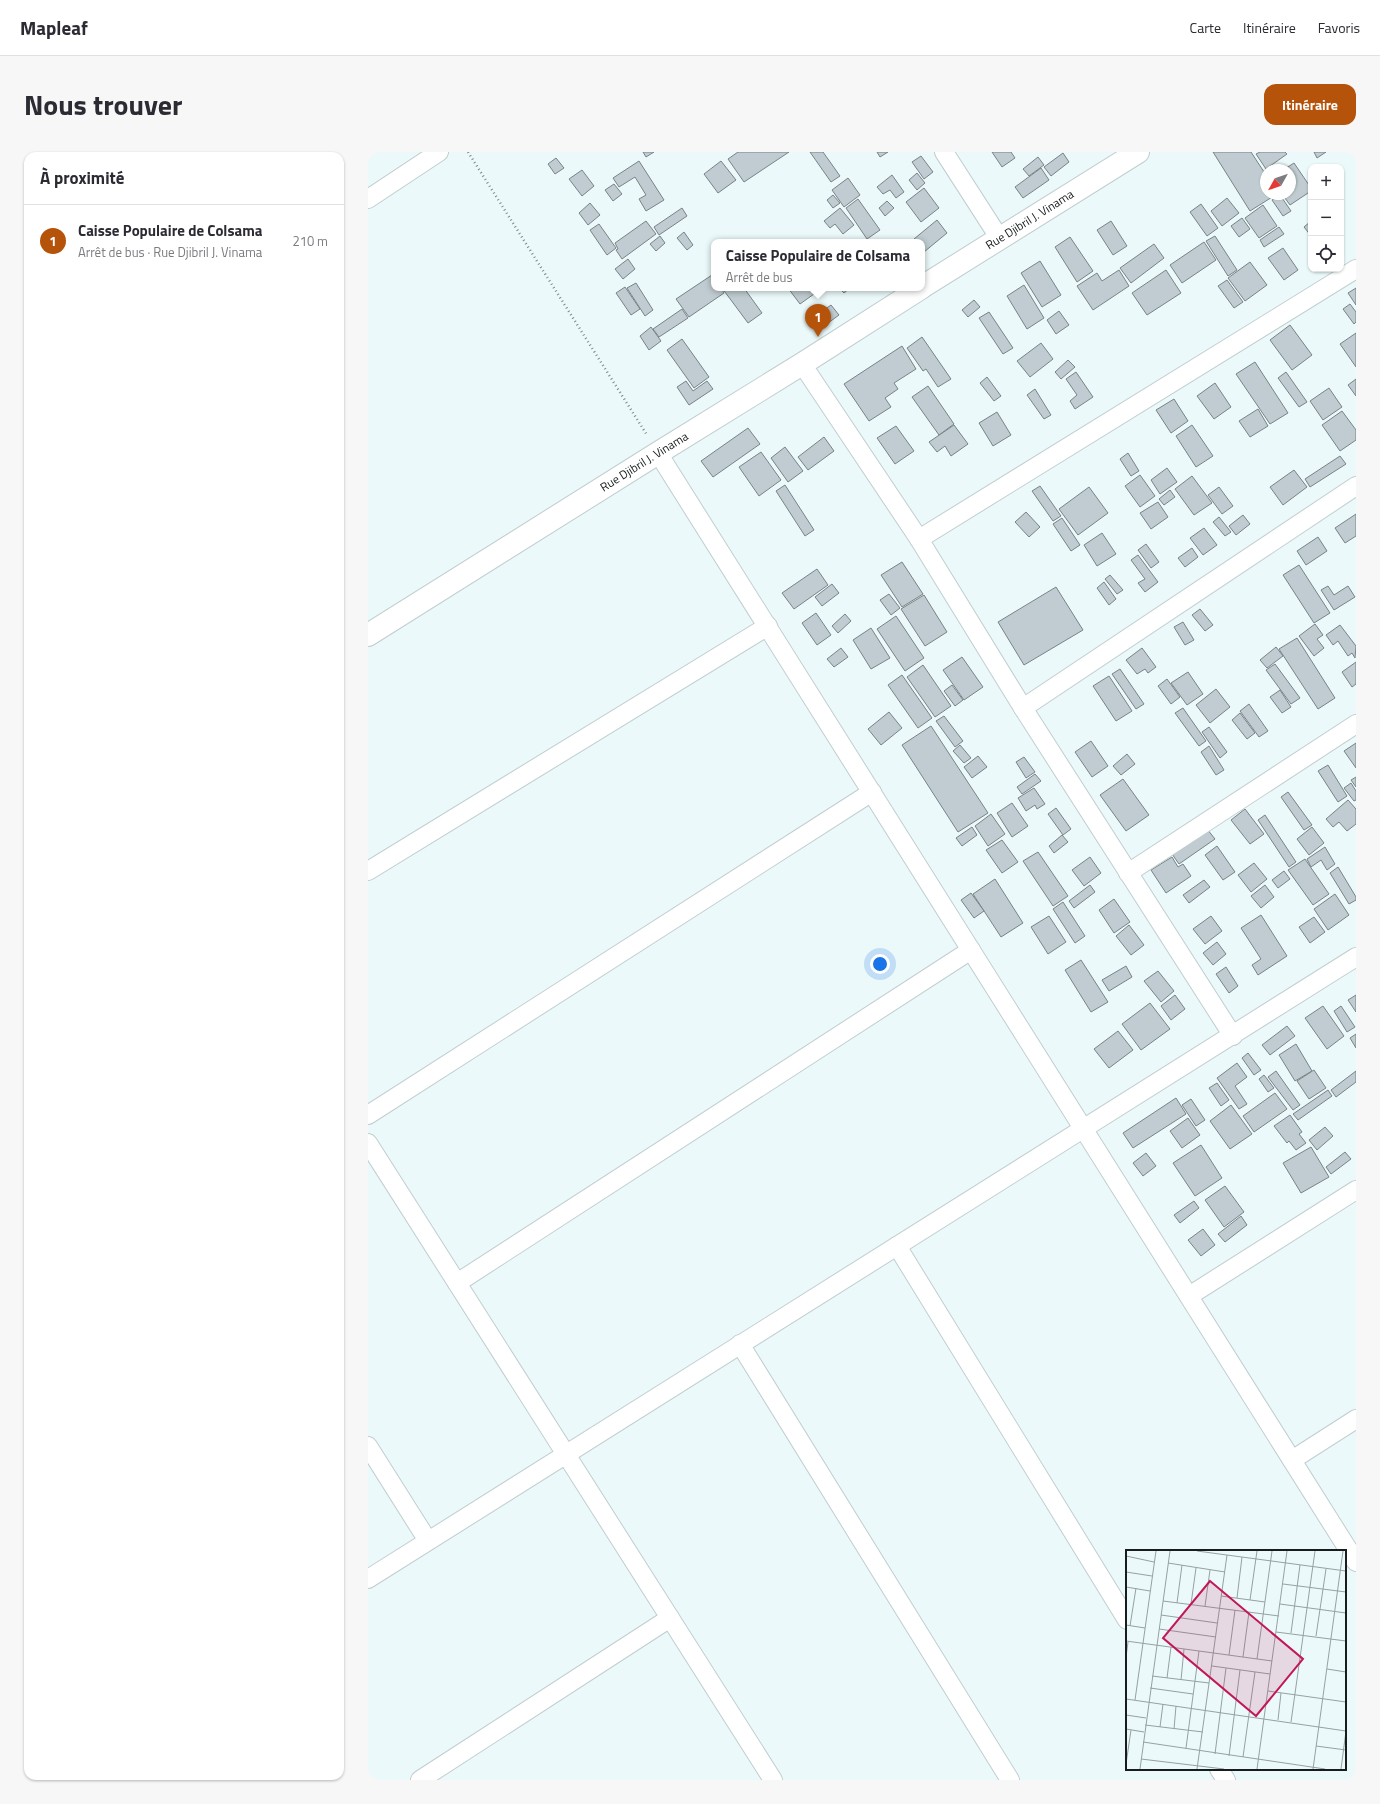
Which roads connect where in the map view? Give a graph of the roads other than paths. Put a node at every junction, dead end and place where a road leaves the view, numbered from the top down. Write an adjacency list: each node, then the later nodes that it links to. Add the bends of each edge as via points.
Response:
1 (438, 152): 4 (street)
2 (944, 152): 5 (street)
3 (1138, 152): 5 (street, Rue Djibril J. Vinama)
4 (368, 199)
5 (1000, 239): 7 (street, Rue Djibril J. Vinama)
6 (1356, 269): 12 (street)
7 (925, 286)
8 (916, 291): 9 (street, Rue Djibril J. Vinama)
9 (802, 364): 10 (street, Rue Djibril J. Vinama); 12 (street)
10 (658, 453): 13 (street); 14 (street, Rue Djibril J. Vinama)
11 (1356, 486): 15 (street)
12 (919, 539): 15 (street)
13 (768, 626): 17 (street); 18 (street)
14 (368, 635)
15 (1023, 708): 19 (street)
16 (1356, 724): 19 (street)
17 (872, 792): 20 (street); 23 (street)
18 (368, 871)
19 (1128, 873): 22 (street)
20 (972, 950): 24 (street); 28 (street)
21 (1356, 957): 22 (street)
22 (1232, 1036): 24 (street)
23 (368, 1115)
24 (1083, 1128): 27 (street); 29 (street)
25 (368, 1143): 28 (street)
26 (1356, 1190): 29 (street)
27 (897, 1246): 30 (street); 39 (street)
28 (457, 1283): 33 (street)
29 (1189, 1296): 34 (street)
30 (740, 1344): 33 (street); 43 (street)
31 (1356, 1419): 34 (street)
32 (368, 1446): 35 (street)
33 (566, 1454): 35 (street); 38 (street)
34 (1292, 1460): 36 (street)
35 (428, 1541): 37 (street)
36 (1356, 1562)
37 (368, 1579)
38 (670, 1618): 41 (street); 42 (street)
39 (1126, 1618)
40 (1220, 1770): 44 (street)
41 (420, 1780)
42 (774, 1780)
43 (1010, 1780)
44 (1226, 1780)

